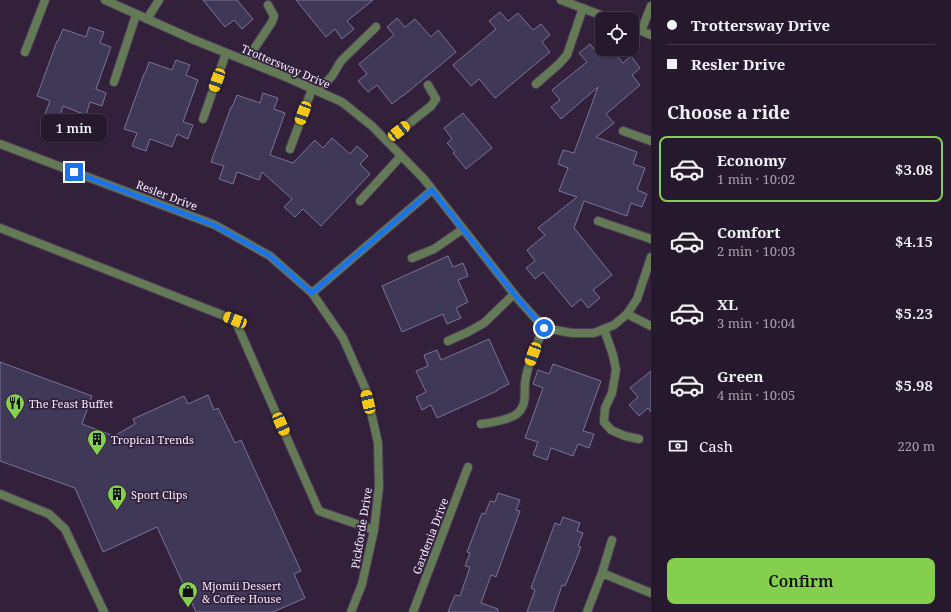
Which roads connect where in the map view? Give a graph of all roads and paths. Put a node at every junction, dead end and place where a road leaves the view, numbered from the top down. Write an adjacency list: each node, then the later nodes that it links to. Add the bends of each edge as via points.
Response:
1 (45, 0): 14 (street)
2 (104, 0): 9 (street, Trottersway Drive)
3 (159, 0): 10 (street)
4 (561, 0): 7 (street)
5 (268, 5): 16 (street, via 274,16 272,22)
6 (651, 6): 12 (street)
7 (583, 8): 8 (street); 18 (street, via 567,55)
8 (595, 13)
9 (136, 15): 10 (street, Trottersway Drive); 17 (street)
10 (147, 19): 15 (street, Trottersway Drive)
11 (376, 27): 20 (street, via 341,61 332,76)
12 (641, 31): 13 (street)
13 (651, 35)
14 (25, 52)
15 (226, 53): 16 (street, Trottersway Drive); 21 (street)
16 (246, 61): 20 (street, Trottersway Drive)
17 (114, 82)
18 (536, 84)
19 (428, 85): 23 (street, via 436,99 431,106)
20 (315, 90): 23 (street, Trottersway Drive, via 342,102); 26 (street)
21 (203, 119)
22 (623, 131): 24 (street)
23 (387, 141): 27 (street, Trottersway Drive)
24 (651, 141)
25 (0, 144): 36 (street, Resler Drive, via 214,225 270,256)
26 (290, 150)
27 (401, 156): 28 (street, Trottersway Drive); 29 (street)
28 (432, 190): 32 (street, Trottersway Drive); 36 (street)
29 (360, 200)
30 (598, 221): 33 (street)
31 (0, 228): 47 (street, via 235,320 319,511)
32 (462, 229): 35 (street, via 434,249); 37 (street, Trottersway Drive)
33 (651, 239)
34 (651, 257): 38 (street, via 636,299)
35 (412, 258)
36 (312, 293): 47 (street, Pickforde Drive, via 343,338 366,390 378,443 380,487)
37 (514, 294): 40 (street, Trottersway Drive); 42 (street, via 484,323)
38 (627, 314): 39 (street); 41 (street, via 614,325)
39 (651, 326)
40 (544, 328): 41 (street, via 572,333 594,333); 43 (street, via 530,363 525,383 524,404 519,413 500,421)
41 (604, 329): 44 (street, via 616,370 612,393 605,408 604,422 611,430)
42 (448, 341)
43 (482, 424)
44 (639, 439)
45 (468, 467): 53 (street, Gardenia Drive)
46 (0, 494): 51 (street, via 49,514 65,529)
47 (374, 530): 52 (street, Pickforde Drive, via 362,584)
48 (612, 540): 49 (street)
49 (602, 574): 50 (street); 54 (street)
50 (651, 593)
51 (104, 612)
52 (351, 612)
53 (413, 612)
54 (587, 612)

